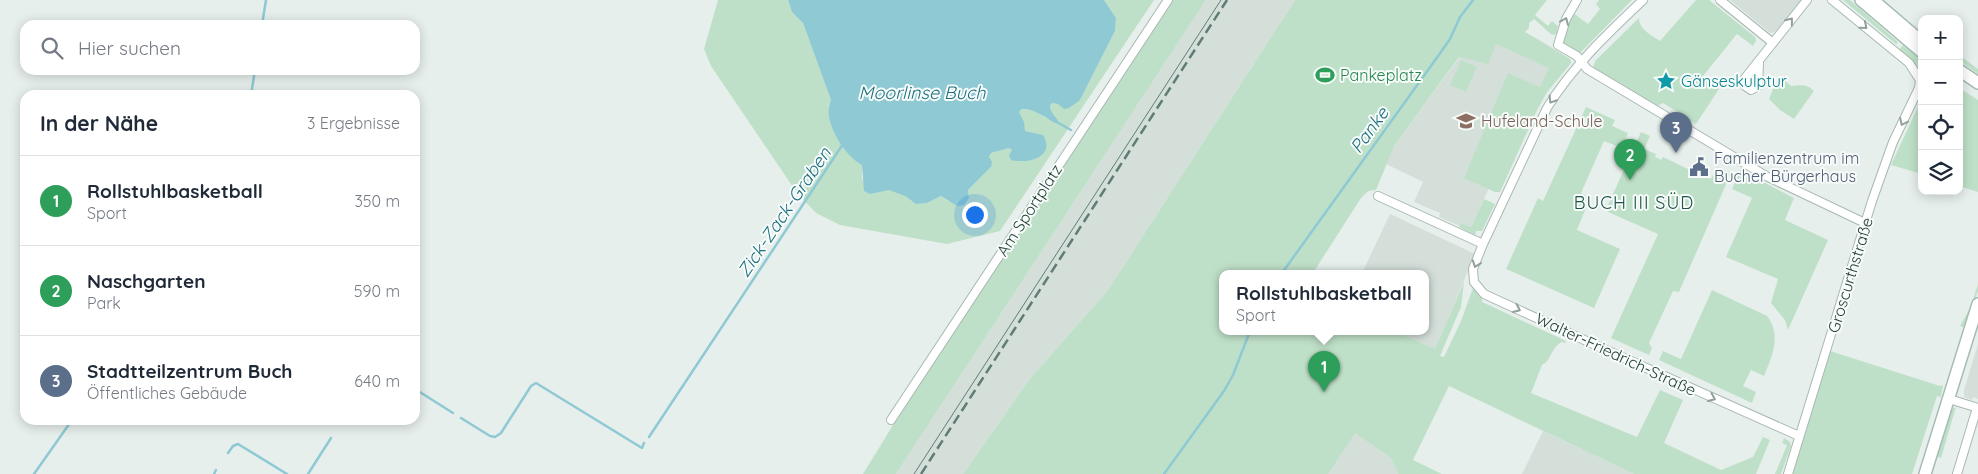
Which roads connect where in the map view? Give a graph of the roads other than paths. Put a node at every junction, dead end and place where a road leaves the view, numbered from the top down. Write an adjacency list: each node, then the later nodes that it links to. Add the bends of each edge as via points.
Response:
1 (1168, 0): 26 (street, Am Sportplatz)
2 (1577, 0): 12 (street, one-way to 2, via 1558,45 1566,19)
3 (1643, 0): 12 (street, Walter-Friedrich-Straße)
4 (1720, 0): 10 (street)
5 (1807, 0): 10 (street, one-way to 5)
6 (1832, 0): 15 (street, Groscurthstraße, one-way to 15, via 1909,63)
7 (1861, 0): 11 (main road)
8 (1873, 0): 9 (main road)
9 (1918, 39)
10 (1773, 42): 13 (street)
11 (1918, 49)
12 (1582, 62): 21 (street, via 1766,176); 22 (street, Walter-Friedrich-Straße, one-way to 22, via 1547,108)
13 (1759, 62)
14 (1963, 73): 17 (main road)
15 (1918, 74)
16 (1963, 81): 18 (main road)
17 (1978, 83)
18 (1978, 89)
19 (1918, 90): 21 (street, Groscurthstraße, one-way to 21, via 1893,142)
20 (1378, 196): 22 (street)
21 (1865, 223): 27 (street, Groscurthstraße)
22 (1483, 244): 27 (street, Walter-Friedrich-Straße, one-way to 27, via 1472,273 1474,282 1484,294)
23 (1978, 304): 24 (main road)
24 (1949, 399): 25 (street); 29 (main road)
25 (1978, 408): 30 (street)
26 (890, 420)
27 (1799, 436): 28 (street, Groscurthstraße)
28 (1788, 474)
29 (1926, 474)
30 (1957, 474)

